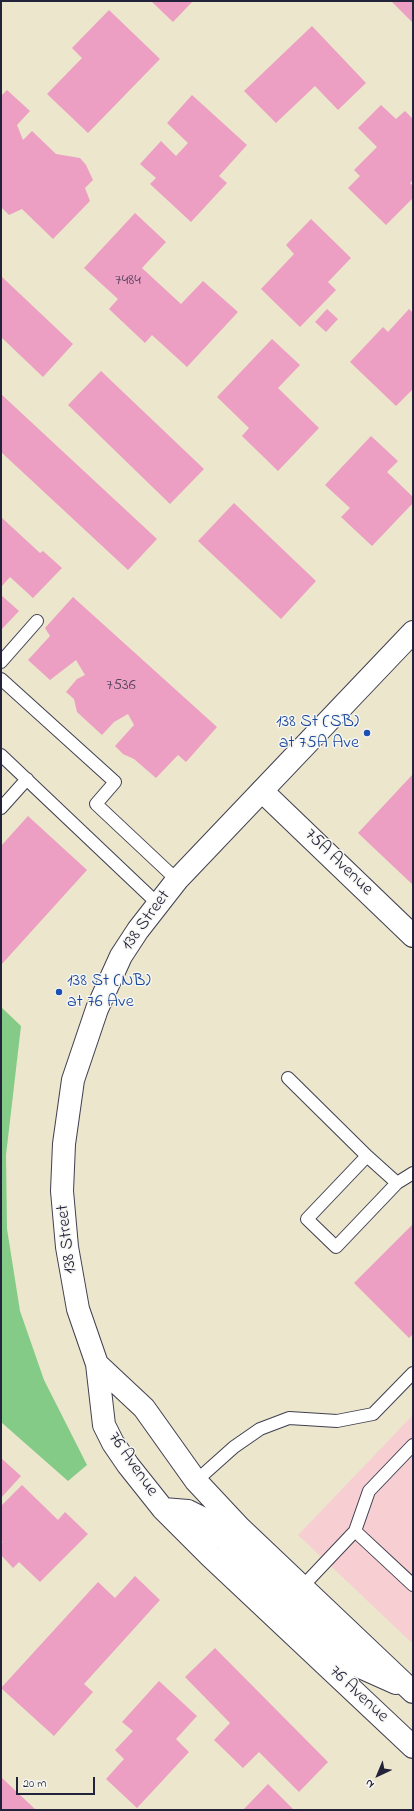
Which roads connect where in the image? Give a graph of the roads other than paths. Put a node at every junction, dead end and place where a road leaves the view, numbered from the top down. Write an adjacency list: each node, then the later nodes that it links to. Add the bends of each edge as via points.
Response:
1 (37, 621): 3 (lane)
2 (413, 632): 7 (main road, 138 Street)
3 (1, 662)
4 (1, 679): 9 (lane, via 115,782 96,804)
5 (1, 755): 6 (lane)
6 (27, 779): 8 (lane); 10 (lane)
7 (262, 791): 9 (main road, 138 Street); 11 (main road, 75A Avenue)
8 (1, 808)
9 (177, 880): 10 (main road, 138 Street)
10 (158, 904): 16 (main road, 138 Street, via 121,956 97,1009 73,1080 64,1144 62,1191 67,1247 78,1309)
11 (413, 936)
12 (288, 1078): 13 (lane)
13 (367, 1156): 15 (lane); 15 (lane, via 307,1219 336,1247)
14 (413, 1173): 15 (lane)
15 (397, 1183)
16 (97, 1364): 19 (main road, via 144,1408); 20 (main road, 76 Avenue, via 104,1425 128,1465)
17 (413, 1373): 19 (lane, via 373,1414 337,1422 289,1418 260,1429 234,1447)
18 (413, 1445): 21 (lane, via 369,1491)
19 (196, 1481): 23 (main road, via 239,1527)
20 (163, 1508): 24 (main road, via 188,1511 202,1518 358,1666); 25 (main road, 76 Avenue, via 210,1556)
21 (355, 1530): 22 (lane); 23 (lane)
22 (413, 1585)
23 (302, 1587): 24 (main road)
24 (412, 1691)
25 (413, 1747)

